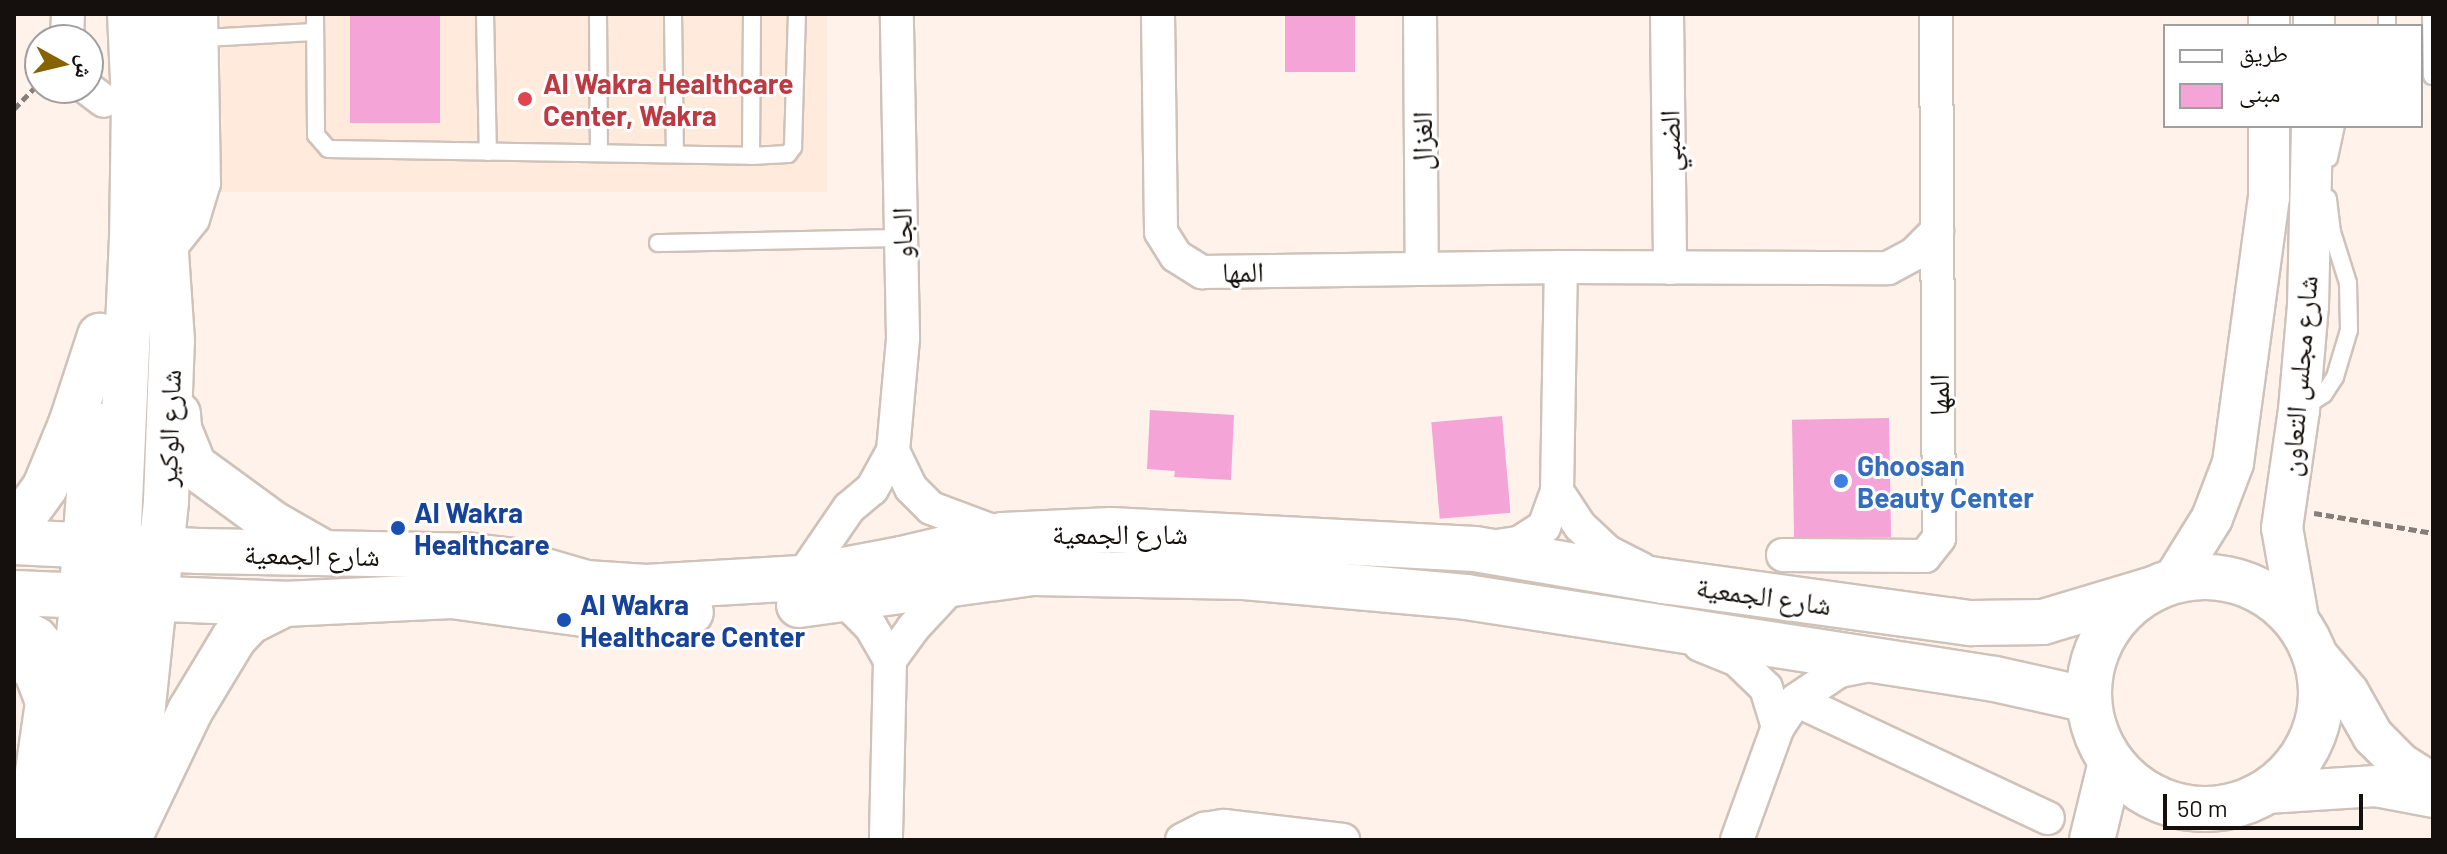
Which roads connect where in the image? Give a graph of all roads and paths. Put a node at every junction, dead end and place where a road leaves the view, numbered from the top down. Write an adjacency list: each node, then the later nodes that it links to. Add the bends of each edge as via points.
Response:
1 (130, 14): 44 (main road, via 132,238)
2 (315, 14): 15 (lane)
3 (485, 14): 22 (lane)
4 (598, 14): 21 (lane)
5 (673, 14): 23 (lane)
6 (752, 14): 24 (lane)
7 (797, 14): 24 (lane, via 793,147 788,154)
8 (897, 14): 26 (street, الجاو)
9 (1158, 14): 30 (street, المها, via 1161,232 1176,256 1202,272)
10 (1420, 14): 30 (street, الغزال)
11 (1667, 14): 29 (street, الضبي)
12 (1936, 14): 25 (street, المها)
13 (2431, 14): 16 (lane)
14 (190, 22): 15 (lane); 32 (main road, شارع الوكير, via 171,90 166,253)
15 (315, 32): 22 (lane, via 316,135 328,149)
16 (2433, 76)
17 (95, 104): 31 (main road, شارع الوكير)
18 (2269, 128): 48 (street, شارع مجلس التعاون, via 2269,197 2233,463 2212,518)
19 (2312, 128): 33 (street, شارع مجلس التعاون, via 2308,306)
20 (2335, 128): 33 (lane, via 2329,150 2329,210 2348,283 2349,330 2335,377 2324,394)
21 (599, 151): 22 (lane); 23 (lane)
22 (488, 152)
23 (675, 154): 24 (lane)
24 (751, 156)
25 (1937, 231): 29 (street, المها, via 1914,254 1888,268); 43 (street, المها, via 1939,538 1925,556)
26 (901, 238): 27 (lane); 34 (street, الجاو, via 903,338)
27 (658, 243)
28 (1561, 267): 29 (street, المها); 30 (street, المها); 35 (street)
29 (1670, 268)
30 (1422, 269)
31 (100, 336): 37 (main road, via 45,487); 44 (main road, شارع الوكير)
32 (172, 341): 42 (main road, via 179,429 194,466); 44 (main road, شارع الوكير)
33 (2299, 410): 36 (street, شارع مجلس التعاون)
34 (893, 451): 39 (street, via 911,488 931,508); 45 (street, الجاو, via 872,489 849,508)
35 (1557, 491): 41 (street, via 1544,527 1519,543); 46 (street, via 1580,526 1608,552)
36 (2285, 508): 38 (path); 53 (street, شارع مجلس التعاون, via 2282,528)
37 (14, 530)
38 (2433, 533)
39 (1003, 535): 41 (main road, شارع الجمعية, via 1111,530); 45 (main road, شارع الجمعية)
40 (14, 542): 44 (main road)
41 (1475, 549): 46 (main road, شارع الجمعية)
42 (326, 555): 44 (main road, شارع الجمعية); 45 (main road, شارع الجمعية, via 473,556 586,583 646,587)
43 (1783, 555)
44 (113, 574): 50 (main road, شارع الجمعية); 59 (street, شارع الوكير); 67 (main road)
45 (801, 578)
46 (1663, 581): 48 (main road, شارع الجمعية, via 1971,623 2043,622)
47 (955, 583): 49 (main road, شارع الجمعية); 51 (main road, شارع الجمعية, via 1033,573 1244,577 1466,597); 54 (street)
48 (2163, 585): 53 (main road, via 2208,576 2243,582 2274,599); 58 (main road, via 2125,609 2105,635 2092,667)
49 (838, 602): 50 (main road, شارع الجمعية, via 612,618 452,596); 54 (street, via 849,605 871,627)
50 (284, 604): 67 (main road, via 249,622 234,638 190,711)
51 (1649, 624): 55 (main road, شارع الجمعية); 60 (street, via 1737,660 1766,688)
52 (14, 627): 59 (main road, via 47,653 59,681)
53 (2307, 638): 62 (street, via 2373,736 2401,764); 63 (main road, via 2322,692 2315,731 2297,766)
54 (890, 660): 68 (street)
55 (1889, 662): 57 (street, via 1839,671); 58 (main road, شارع الجمعية)
56 (23, 667): 67 (street, via 42,702)
57 (1796, 700): 60 (street); 66 (street)
58 (2089, 700): 61 (main road, via 2096,733)
59 (66, 721): 67 (street, شارع الوكير)
60 (1778, 727): 71 (street)
61 (2111, 762): 65 (main road, via 2139,790 2175,806); 72 (main road)
62 (2433, 784)
63 (2267, 793): 64 (street, via 2376,786); 65 (main road)
64 (2433, 797)
65 (2214, 810): 73 (main road)
66 (2048, 818)
67 (76, 837)
68 (886, 840)
69 (1182, 840): 70 (street, via 1224,826)
70 (1343, 840)
71 (1737, 840)
72 (2092, 840)
73 (2179, 840)

